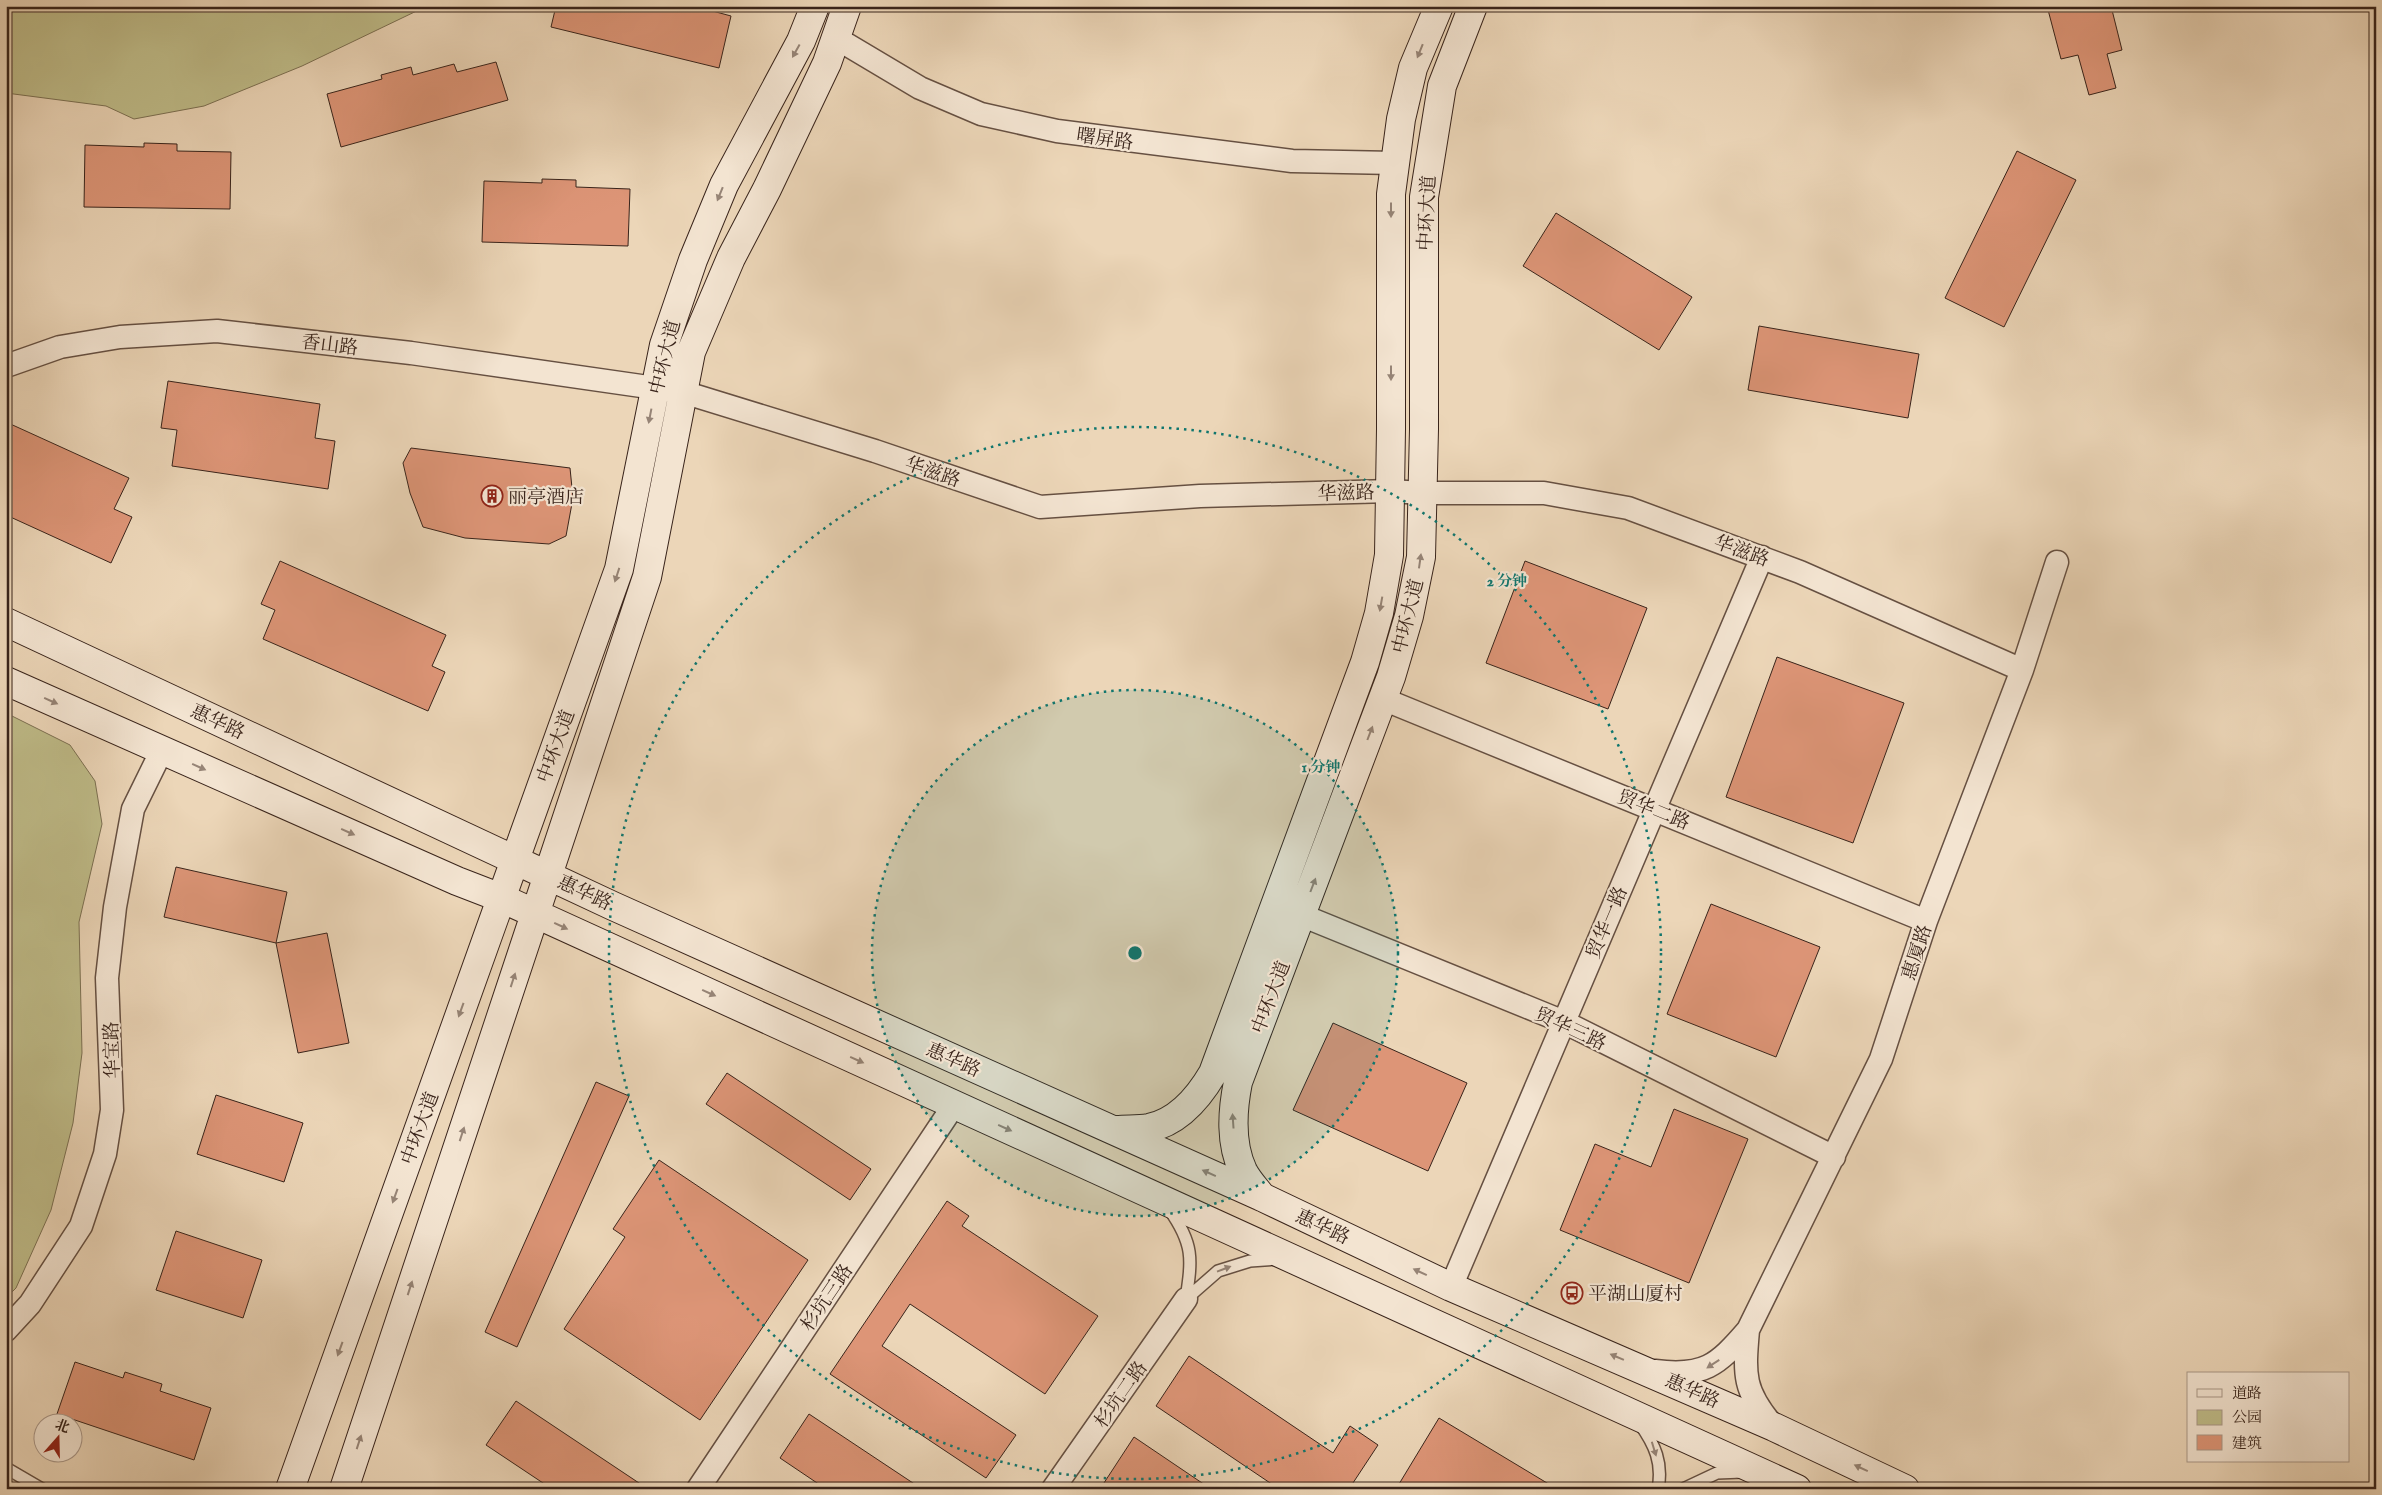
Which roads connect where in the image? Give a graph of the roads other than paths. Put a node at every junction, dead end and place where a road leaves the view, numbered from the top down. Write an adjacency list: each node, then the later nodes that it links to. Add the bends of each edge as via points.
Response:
1 (815, 6): 8 (street, 中环大道, one-way to 8, via 801,41 724,184 667,336)
2 (847, 6): 5 (street, 中环大道)
3 (1439, 6): 6 (street, 中环大道, one-way to 6, via 1413,68)
4 (1472, 6): 11 (street, 中环大道, via 1442,86 1424,197)
5 (836, 38): 6 (street, 曙屏路, via 920,88 981,114 1057,131 1292,161); 9 (street, 中环大道, via 767,189 731,258 691,352)
6 (1395, 163): 10 (street, 中环大道, one-way to 10, via 1391,194)
7 (6, 366): 8 (street, 香山路, via 60,347 120,336 217,330 410,353)
8 (655, 389): 9 (street, 华滋路); 20 (street, 中环大道, one-way to 20, via 619,569)
9 (684, 392): 10 (street, 华滋路, via 1040,507 1200,496); 21 (street, 中环大道, via 647,577)
10 (1391, 490): 11 (street, 华滋路); 28 (street, 中环大道, one-way to 28, via 1389,555 1379,613 1365,662 1213,1072 1200,1096 1176,1116 1149,1128)
11 (1422, 494): 12 (street, 华滋路, via 1544,492 1628,508); 17 (street, 中环大道, one-way to 11, via 1410,616 1421,557)
12 (1762, 557): 15 (street, 华滋路); 19 (street, 贸华一路)
13 (2058, 562): 15 (street, 惠厦路)
14 (6, 622): 20 (street, 惠华路)
15 (2022, 670): 25 (street, 惠厦路)
16 (6, 681): 18 (street, one-way to 18)
17 (1383, 699): 19 (street, 贸华二路); 24 (street, 中环大道, one-way to 17)
18 (162, 750): 22 (street, one-way to 22); 35 (street, 华宝路, via 134,809 115,907 108,978 112,1110 104,1154 81,1226 30,1304)
19 (1654, 809): 25 (street, 贸华二路); 26 (street, 贸华一路)
20 (514, 860): 21 (street, 惠华路); 22 (street, 中环大道)
21 (548, 875): 23 (street, 中环大道); 28 (street, 惠华路)
22 (501, 898): 23 (street); 43 (street, 中环大道, one-way to 43)
23 (535, 914): 27 (street, one-way to 27); 44 (street, 中环大道, one-way to 23)
24 (1301, 915): 26 (street, 贸华三路); 30 (street, 中环大道, one-way to 24, via 1244,1172 1235,1144 1232,1114 1238,1082)
25 (1926, 921): 29 (street, 惠厦路, via 1881,1059)
26 (1564, 1022): 29 (street, 贸华三路); 33 (street, 贸华一路)
27 (954, 1105): 31 (street, one-way to 31); 45 (street, 杉坑三路)
28 (1113, 1130): 30 (street, 惠华路, one-way to 28)
29 (1834, 1157): 36 (street, 惠厦路)
30 (1262, 1197): 33 (street, 惠华路, one-way to 30)
31 (1162, 1200): 32 (street); 34 (lane, via 1183,1228 1192,1260)
32 (1291, 1258): 34 (lane, one-way to 32, via 1218,1271 1250,1261); 38 (street)
33 (1451, 1287): 37 (street, 惠华路, one-way to 33)
34 (1186, 1299): 46 (street, 杉坑二路)
35 (6, 1330)
36 (1748, 1330): 37 (street, one-way to 37, via 1727,1354 1707,1368 1681,1374); 39 (street, via 1745,1363 1748,1387 1758,1409)
37 (1649, 1371): 39 (street, 惠华路)
38 (1634, 1414): 41 (street); 47 (lane, one-way to 47, via 1654,1444 1660,1475)
39 (1774, 1427): 50 (street, 惠华路, one-way to 39)
40 (6, 1468): 42 (lane)
41 (1760, 1472): 48 (lane, via 1717,1473); 49 (street)
42 (42, 1489)
43 (290, 1489)
44 (344, 1489)
45 (698, 1489)
46 (1053, 1489)
47 (1658, 1489)
48 (1683, 1489)
49 (1797, 1489)
50 (1905, 1489)

